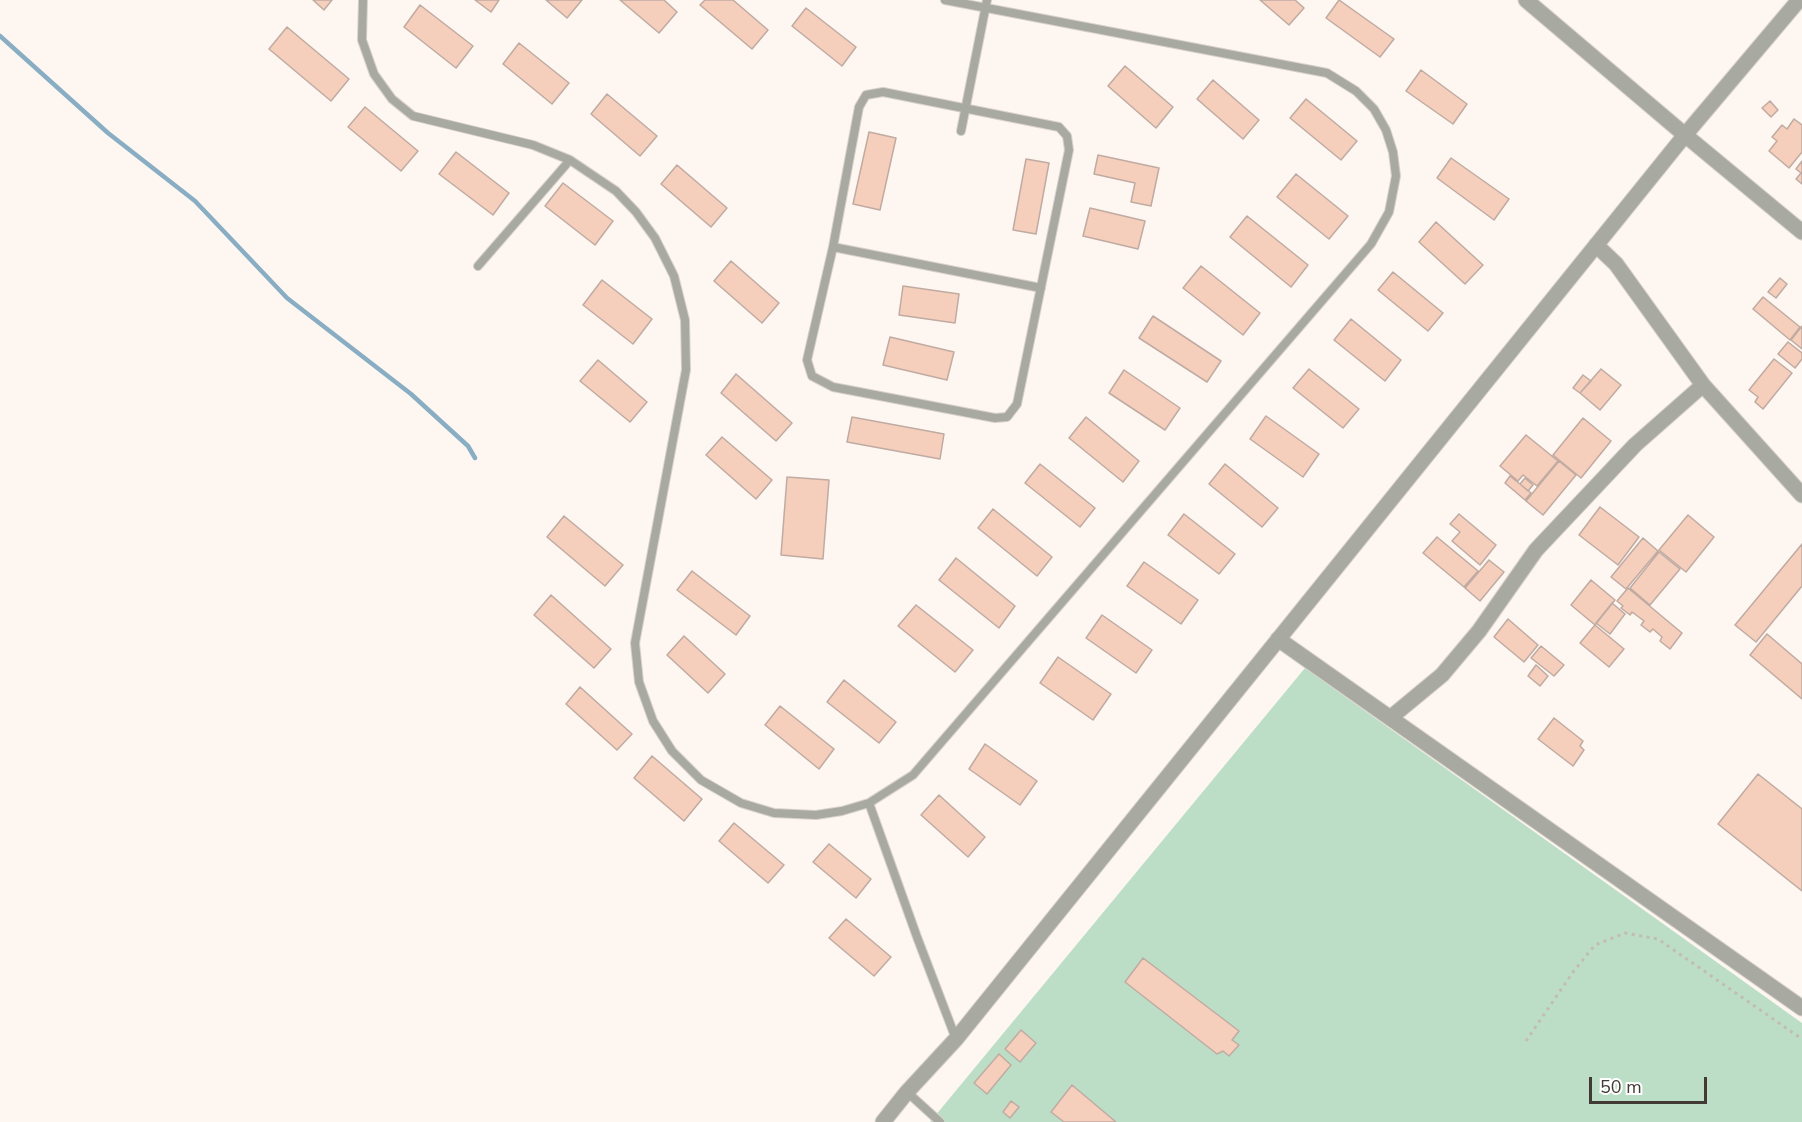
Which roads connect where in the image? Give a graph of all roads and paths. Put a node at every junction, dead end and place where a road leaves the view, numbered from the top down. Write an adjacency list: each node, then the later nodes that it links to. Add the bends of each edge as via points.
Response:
1 (363, 0): 9 (lane, via 362,39 374,74 392,99 413,116 533,145)
2 (945, 0): 5 (lane)
3 (1527, 0): 8 (street)
4 (1799, 0): 8 (street)
5 (986, 4): 6 (lane); 19 (lane, via 1327,73 1356,91 1374,109 1390,141 1396,176 1389,212 1371,244 913,775)
6 (966, 107): 7 (lane); 12 (lane, via 882,92 866,95 859,107); 14 (lane, via 1059,127 1067,136 1069,150)
7 (961, 131)
8 (1685, 135): 10 (street); 11 (street)
9 (570, 160): 13 (lane); 19 (lane, via 616,191 655,238 674,276 685,320 686,370 635,643 639,682 653,721 672,752 701,780 741,803 774,813 816,815)
10 (1802, 232)
11 (1596, 245): 15 (street, via 1616,264); 17 (street)
12 (833, 247): 14 (lane); 14 (lane, via 807,360 812,376 833,387 995,418 1007,417 1017,404)
13 (478, 266)
14 (1041, 288)
15 (1703, 386): 16 (street); 18 (street, via 1635,445 1536,550 1479,631 1442,675)
16 (1802, 495)
17 (1278, 639): 18 (street); 21 (street)
18 (1390, 718): 20 (street)
19 (869, 802): 21 (lane)
20 (1802, 1008)
21 (956, 1039): 24 (street)
22 (1802, 1039): 23 (path, via 1658,939 1625,933 1596,945)
23 (1526, 1041)
24 (907, 1092): 25 (street); 26 (lane)
25 (883, 1122)
26 (940, 1122)

